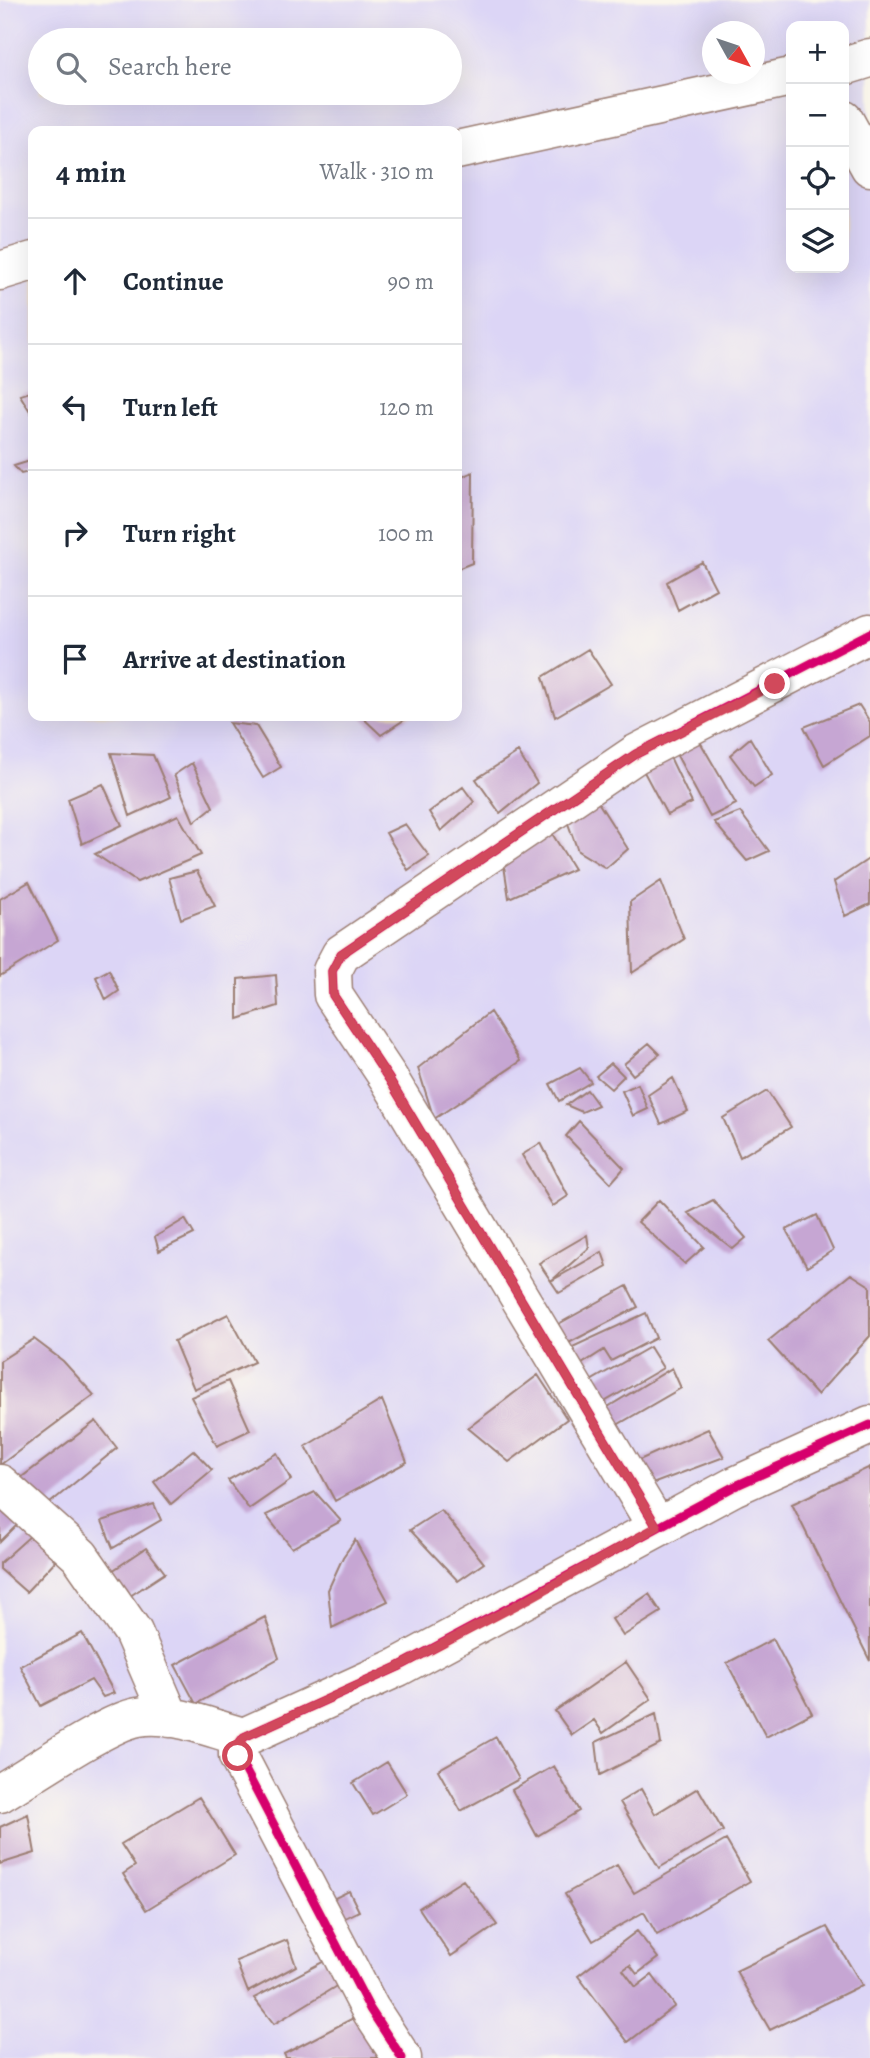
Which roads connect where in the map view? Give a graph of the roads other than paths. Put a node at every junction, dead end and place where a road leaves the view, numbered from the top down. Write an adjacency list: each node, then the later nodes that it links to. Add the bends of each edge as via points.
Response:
1 (870, 58): 2 (street)
2 (849, 64)
3 (786, 78): 5 (street)
4 (849, 129): 6 (street)
5 (462, 148)
6 (870, 167)
7 (28, 263): 8 (street)
8 (0, 271)
9 (870, 633): 12 (street, via 636,754 341,954 332,971 333,995 389,1079)
10 (870, 1425): 12 (street)
11 (0, 1484): 13 (street, via 80,1556 133,1632)
12 (657, 1527): 14 (street, via 398,1667)
13 (170, 1718): 14 (street); 15 (street, via 137,1717)
14 (244, 1737): 16 (street, via 238,1756 370,2009)
15 (0, 1793)
16 (402, 2058)

